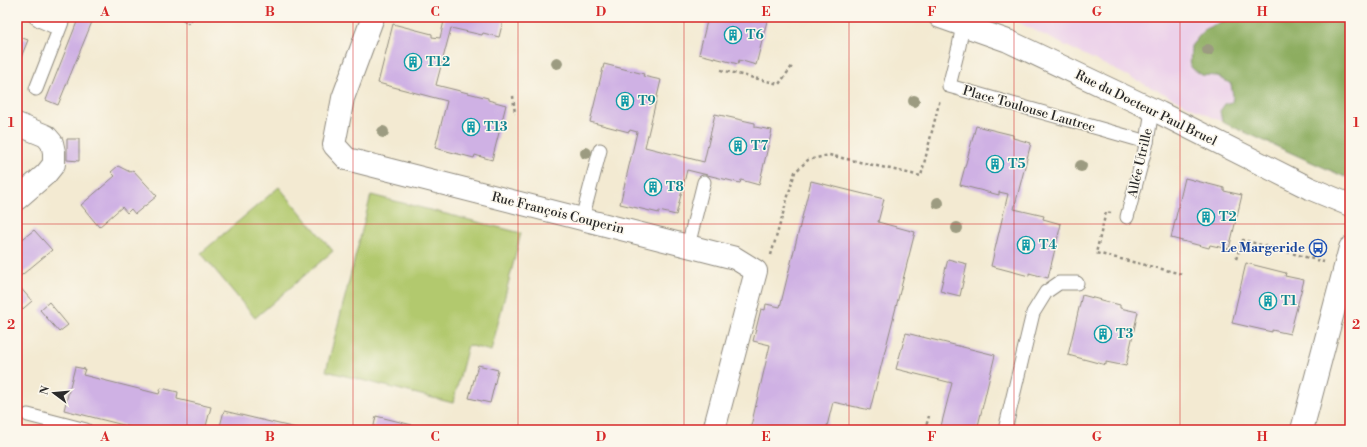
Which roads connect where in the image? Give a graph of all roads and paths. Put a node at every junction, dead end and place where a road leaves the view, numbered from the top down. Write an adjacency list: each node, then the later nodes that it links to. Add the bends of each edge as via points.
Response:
1 (35, 17): 5 (lane, via 41,21)
2 (373, 17): 20 (street, Rue François Couperin, via 343,98 334,145 347,159)
3 (940, 17): 4 (street, Rue du Docteur Paul Bruel)
4 (964, 21): 8 (lane, Place Toulouse Lautrec); 11 (street, Rue du Docteur Paul Bruel)
5 (62, 23): 9 (lane)
6 (793, 65): 7 (path, via 779,84)
7 (721, 70)
8 (949, 86): 14 (lane, Place Toulouse Lautrec); 24 (path, via 942,90 921,176 829,155 808,160 795,172 769,260)
9 (36, 89)
10 (513, 96): 12 (path)
11 (1152, 110): 14 (lane, Allée Utrille); 18 (street, Rue du Docteur Paul Bruel, via 1309,188)
12 (515, 114)
13 (17, 124): 17 (street, via 46,136 52,143 54,152 54,164)
14 (1147, 142): 19 (lane, Allée Utrille)
15 (600, 150): 20 (lane)
16 (704, 182): 21 (lane)
17 (17, 199)
18 (1350, 205)
19 (1127, 217): 25 (path, via 1106,212 1096,253)
20 (582, 219): 21 (street, Rue François Couperin)
21 (688, 246): 24 (street, Rue François Couperin, via 735,258)
22 (1347, 257): 23 (path, via 1242,240); 33 (street)
23 (1236, 259)
24 (756, 271): 30 (street)
25 (1182, 274)
26 (1077, 284): 32 (lane, via 1059,283 1046,292 1033,313)
27 (28, 415): 29 (lane)
28 (929, 416): 31 (path)
29 (86, 430)
30 (714, 430)
31 (925, 430)
32 (1005, 430)
33 (1302, 430)

